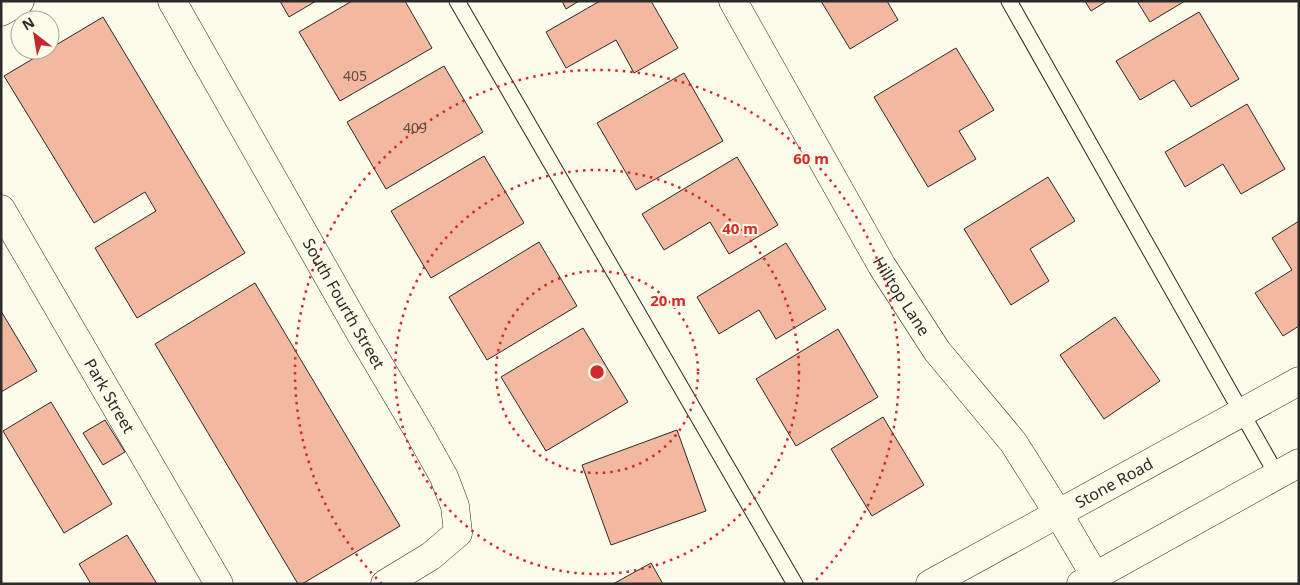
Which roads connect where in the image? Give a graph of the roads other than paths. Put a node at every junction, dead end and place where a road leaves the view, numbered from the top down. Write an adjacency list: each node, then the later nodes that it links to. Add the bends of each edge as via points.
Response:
1 (20, 1): 6 (street)
2 (172, 1): 14 (street, South Fourth Street, via 420,434 444,477 455,506 458,533 431,556)
3 (457, 1): 15 (lane)
4 (733, 1): 11 (street, Hilltop Lane, via 887,273 937,351 1013,442)
5 (1009, 1): 9 (lane)
6 (1, 12)
7 (1, 208): 13 (street, Park Street)
8 (1299, 381): 9 (street, Stone Road)
9 (1241, 413): 10 (lane); 11 (street, Stone Road)
10 (1288, 469): 12 (street)
11 (1058, 513): 12 (street, Hilltop Lane); 16 (street, Stone Road)
12 (1088, 580)
13 (219, 584)
14 (385, 584)
15 (795, 584)
16 (930, 584)

